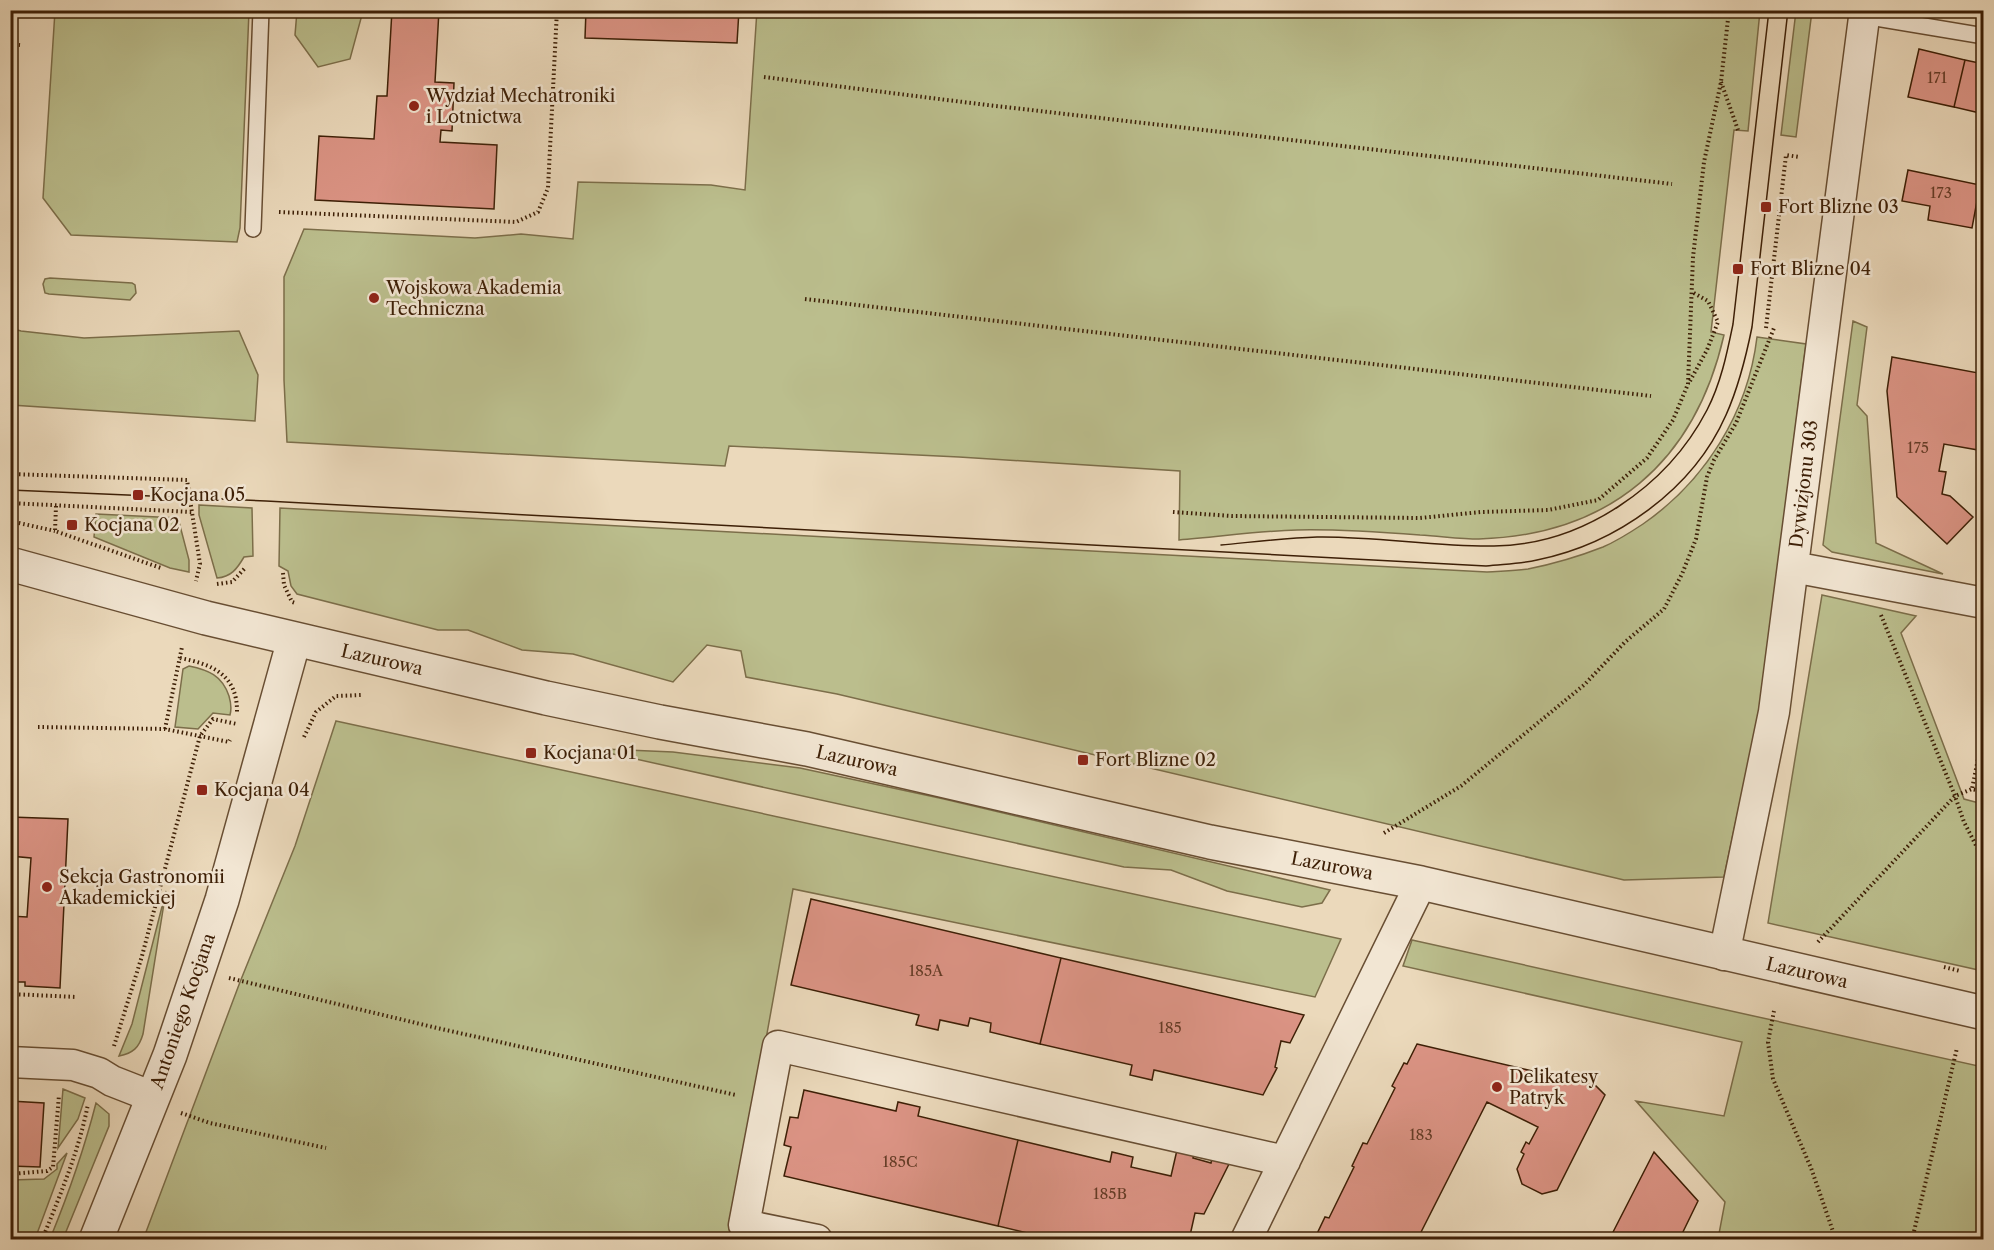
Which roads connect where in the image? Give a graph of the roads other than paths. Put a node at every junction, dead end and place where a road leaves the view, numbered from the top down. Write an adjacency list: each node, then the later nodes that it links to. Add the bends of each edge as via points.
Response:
1 (261, 10): 4 (lane)
2 (1864, 13): 3 (lane); 6 (street, Dywizjonu 303)
3 (1983, 36)
4 (253, 230)
5 (10, 564): 8 (street, Lazurowa)
6 (1793, 567): 7 (street); 10 (street, Dywizjonu 303, via 1774,711)
7 (1983, 603)
8 (294, 640): 9 (street, Lazurowa, via 546,698 807,749 1210,842); 13 (street, Antoniego Kocjana, via 222,900)
9 (1421, 883): 10 (street, Lazurowa); 14 (street)
10 (1724, 955): 11 (street, Lazurowa)
11 (1983, 1013)
12 (10, 1062): 13 (street, via 73,1065)
13 (153, 1097): 15 (street, Antoniego Kocjana)
14 (1285, 1161): 16 (street, via 778,1046 744,1225); 17 (street)
15 (96, 1239)
16 (817, 1239)
17 (1246, 1239)

